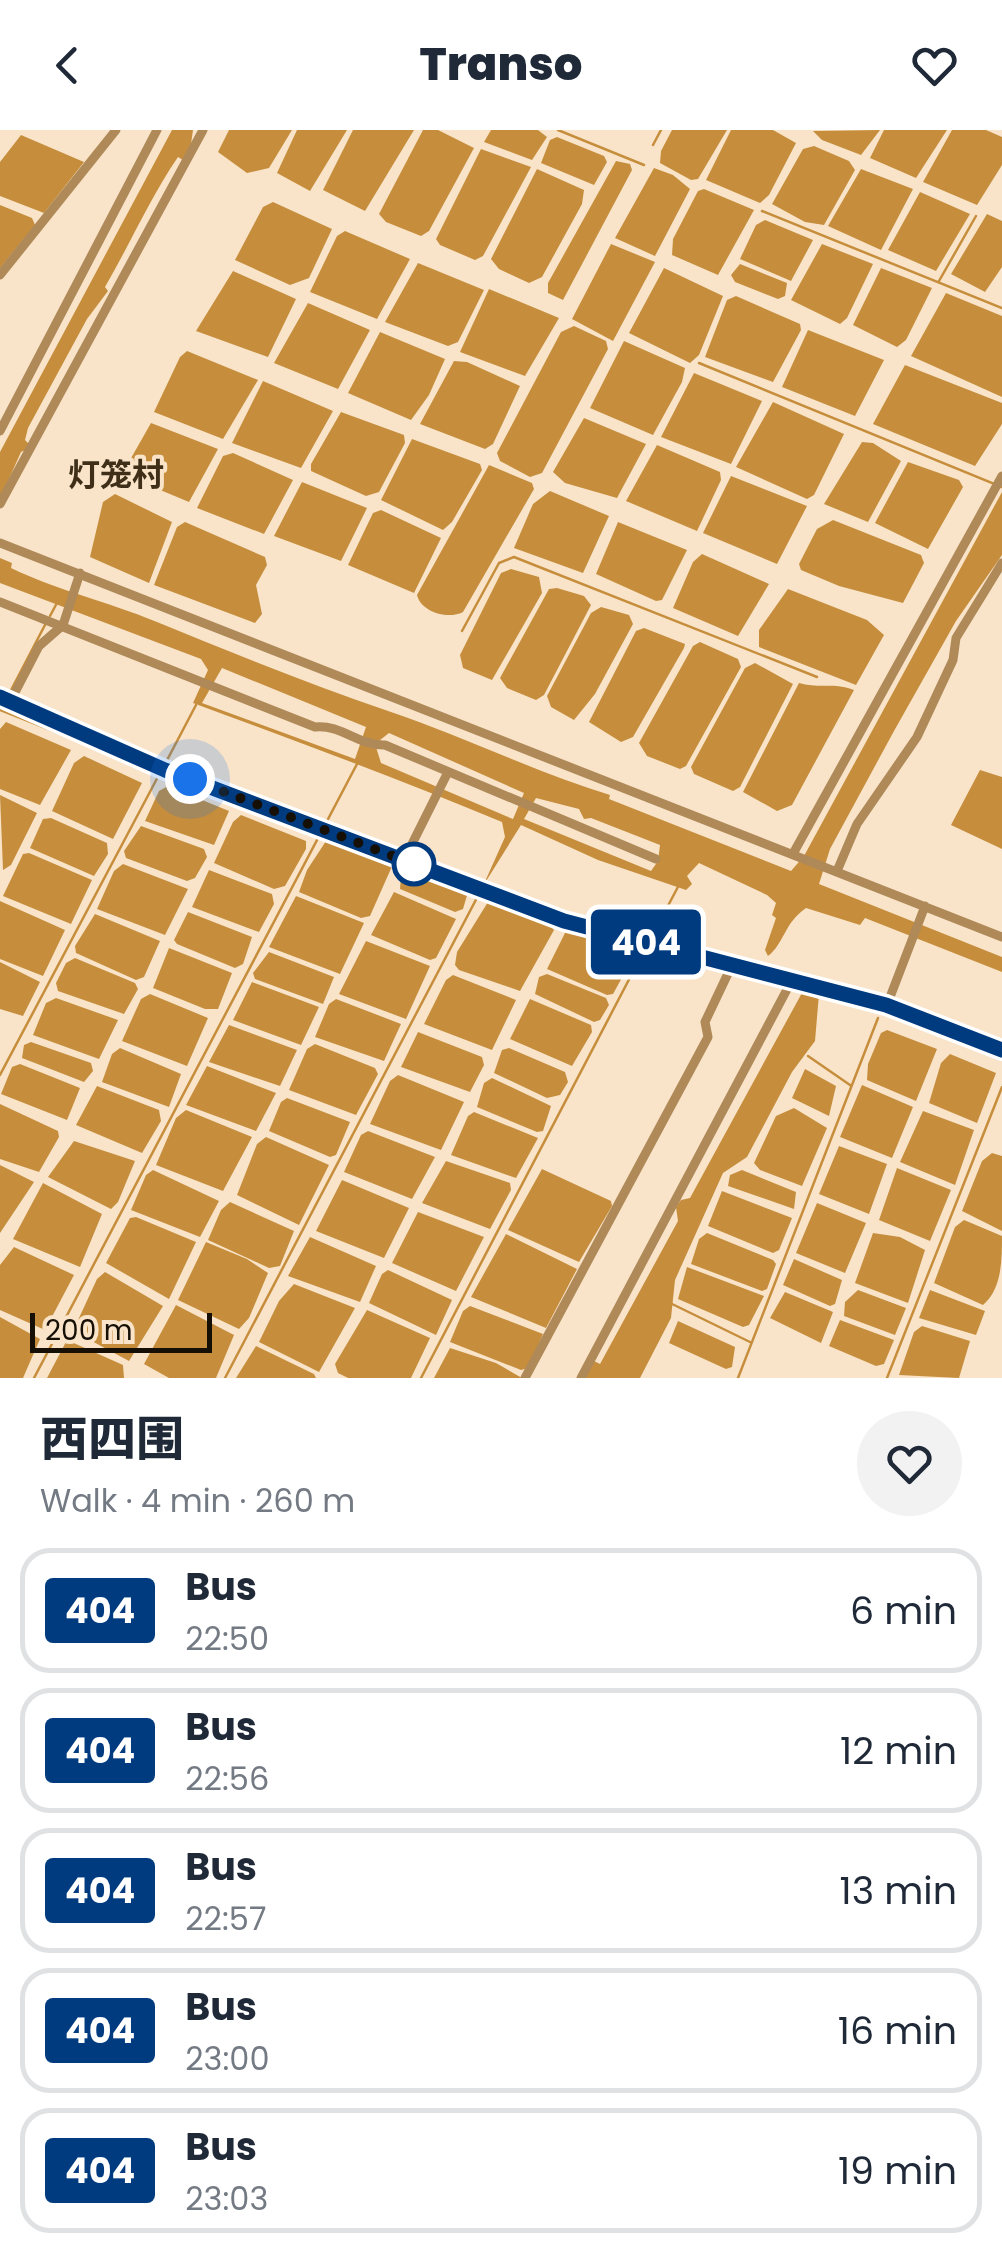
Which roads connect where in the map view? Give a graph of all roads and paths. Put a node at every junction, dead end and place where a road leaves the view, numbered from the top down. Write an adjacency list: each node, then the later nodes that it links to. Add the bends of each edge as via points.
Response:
1 (116, 130): 4 (street)
2 (158, 130): 5 (street)
3 (203, 130): 7 (street)
4 (0, 274)
5 (0, 431)
6 (999, 482): 15 (street)
7 (0, 504)
8 (0, 543): 10 (street)
9 (1002, 563): 18 (street, via 956,638 954,660 917,738 857,824)
10 (80, 573): 12 (street); 15 (street)
11 (0, 602): 12 (street)
12 (63, 625): 13 (street, via 32,656); 17 (street, via 315,727 328,725 385,746)
13 (5, 700): 16 (street)
14 (447, 774): 16 (street)
15 (794, 852): 18 (street)
16 (404, 860): 21 (street, via 564,921)
17 (656, 860)
18 (837, 871): 19 (street)
19 (925, 906): 20 (street); 23 (street)
20 (1002, 937)
21 (732, 965): 22 (street); 25 (street, via 705,1022 708,1037)
22 (792, 980): 23 (street); 26 (street)
23 (886, 1005): 24 (street)
24 (1002, 1050)
25 (525, 1378)
26 (581, 1378)

